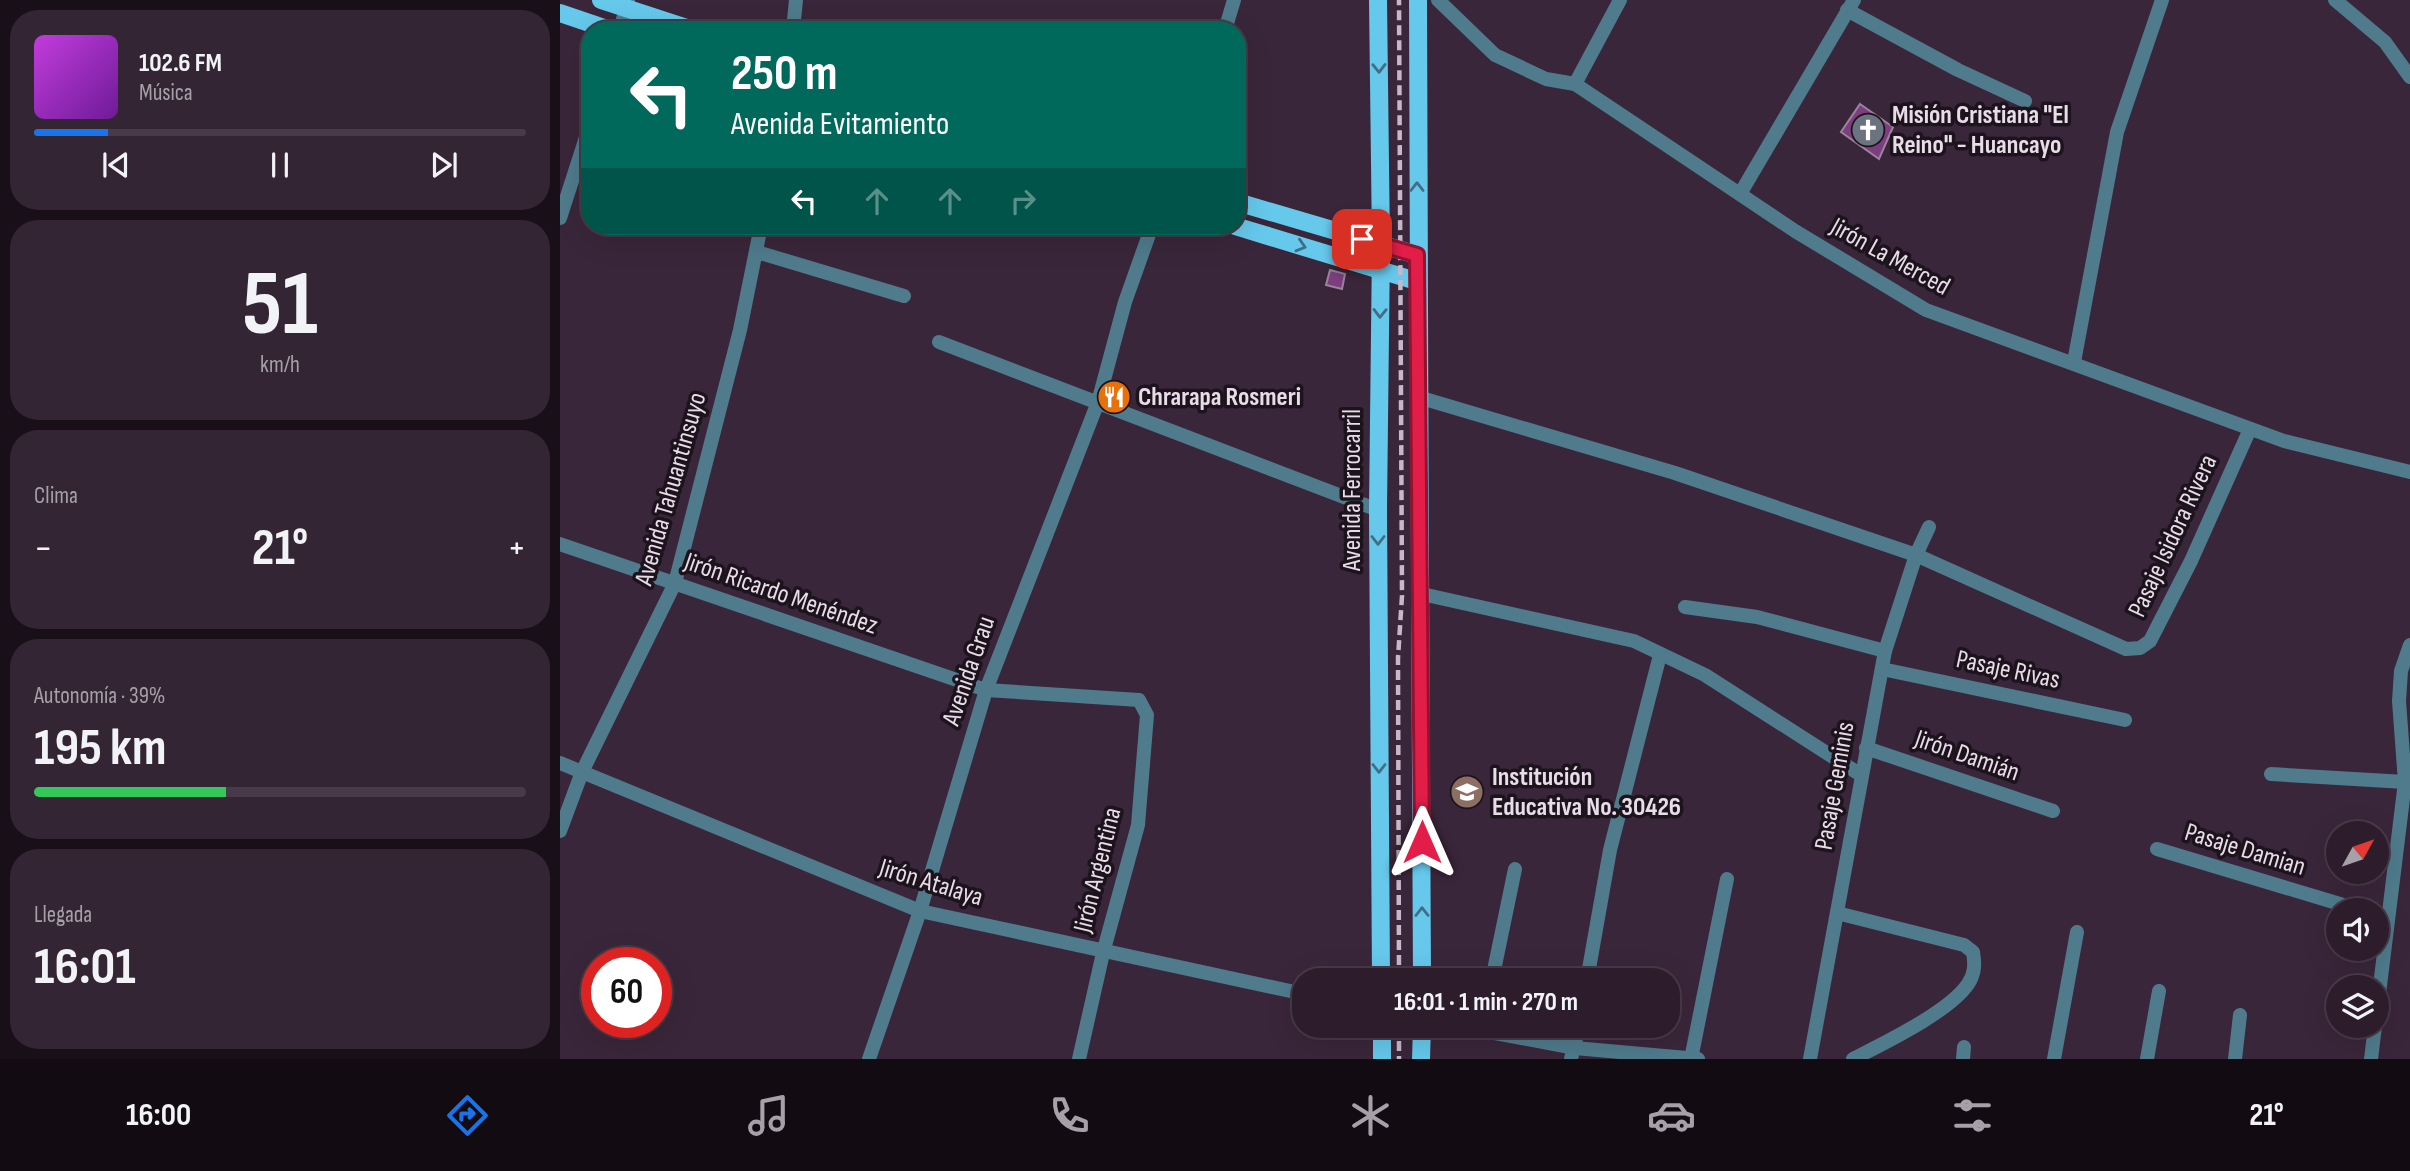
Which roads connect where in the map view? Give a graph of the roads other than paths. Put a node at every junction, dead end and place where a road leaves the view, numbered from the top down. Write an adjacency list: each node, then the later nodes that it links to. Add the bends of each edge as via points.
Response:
1 (601, 0): 10 (main road)
2 (796, 0): 16 (street)
3 (1234, 0): 17 (street)
4 (1378, 0): 28 (main road, Avenida Ferrocarril, one-way to 28)
5 (1418, 0): 30 (main road, one-way to 5)
6 (1438, 0): 19 (street, Jirón La Merced, via 1494,55 1546,79)
7 (1620, 0): 19 (street)
8 (2162, 0): 35 (street, via 2117,132)
9 (2335, 0): 18 (street, via 2385,42)
10 (627, 4): 14 (street); 15 (main road)
11 (1851, 5): 20 (street, via 1958,70); 22 (street)
12 (560, 13): 13 (main road)
13 (584, 21)
14 (622, 21)
15 (670, 21)
16 (794, 21)
17 (1228, 21)
18 (2410, 77)
19 (1575, 84): 22 (street, Jirón La Merced)
20 (2025, 101)
21 (581, 153): 24 (street)
22 (1740, 194): 35 (street, Jirón La Merced, via 1926,310)
23 (1246, 205): 28 (main road)
24 (560, 218)
25 (1246, 229): 31 (main road, one-way to 31)
26 (760, 235): 29 (street, Avenida Tahuantinsuyo)
27 (1149, 235): 37 (street, Avenida Grau)
28 (1381, 245): 30 (main road); 31 (main road, Avenida Ferrocarril)
29 (757, 252): 33 (street); 44 (street, Avenida Tahuantinsuyo)
30 (1417, 255): 32 (main road)
31 (1380, 271): 32 (main road); 40 (main road, Avenida Ferrocarril, one-way to 40)
32 (1416, 281): 36 (main road)
33 (904, 296)
34 (939, 342): 37 (street)
35 (2074, 362): 38 (street, Jirón La Merced)
36 (1418, 397): 43 (street, via 1675,473); 45 (main road)
37 (1098, 402): 40 (street); 51 (street, Avenida Grau)
38 (2250, 429): 39 (street, Jirón La Merced); 43 (street, Pasaje Isidora Rivera, via 2191,561 2150,641 2140,648 2126,649)
39 (2410, 472)
40 (1378, 510): 73 (main road, Avenida Ferrocarril, one-way to 73)
41 (1929, 527): 43 (street, Pasaje Geminis)
42 (560, 544): 44 (street, Jirón Ricardo Menéndez)
43 (1916, 555): 48 (street, Pasaje Geminis)
44 (675, 583): 51 (street, Jirón Ricardo Menéndez); 57 (street, Avenida Tahuantinsuyo)
45 (1422, 594): 49 (street, via 1634,642); 74 (main road, one-way to 45)
46 (1685, 607): 48 (street, via 1756,617)
47 (2410, 645): 54 (street, via 2400,681)
48 (1885, 650): 50 (street, Pasaje Geminis)
49 (1660, 655): 59 (street, via 1705,675); 76 (street, via 1609,850)
50 (1882, 668): 53 (street, Pasaje Rivas); 55 (street, Pasaje Geminis)
51 (986, 690): 52 (street, Jirón Ricardo Menéndez); 68 (street, Avenida Grau)
52 (1133, 698): 71 (street, Jirón Argentina, via 1147,715 1138,825)
53 (2125, 720)
54 (2407, 745): 60 (street)
55 (1866, 748): 59 (street, Pasaje Geminis); 61 (street, Jirón Damián)
56 (560, 763): 57 (street, Jirón Atalaya)
57 (582, 772): 62 (street, Avenida Tahuantinsuyo); 68 (street, Jirón Atalaya)
58 (2271, 774): 60 (street)
59 (1861, 775): 69 (street, Pasaje Geminis)
60 (2405, 782): 66 (street)
61 (2053, 811)
62 (560, 831)
63 (2157, 849): 67 (street, Pasaje Damian)
64 (1515, 869): 75 (street)
65 (1727, 879): 88 (street)
66 (2386, 898)
67 (2326, 900)
68 (920, 911): 71 (street, Jirón Atalaya); 84 (street, Avenida Grau)
69 (1837, 913): 89 (street, Pasaje Geminis); 90 (street, via 1964,945 1973,952 1976,967 1954,999)
70 (2077, 932): 91 (street)
71 (1103, 953): 78 (street, Jirón Atalaya); 85 (street, Jirón Argentina)
72 (2379, 961): 94 (street)
73 (1381, 968)
74 (1422, 968)
75 (1494, 968)
76 (1589, 968)
77 (2159, 991): 92 (street)
78 (1292, 992)
79 (2240, 1015): 93 (street)
80 (1382, 1038): 86 (main road)
81 (1422, 1038): 87 (main road)
82 (1518, 1038): 83 (street)
83 (1573, 1053): 88 (street)
84 (869, 1059)
85 (1079, 1059)
86 (1382, 1059)
87 (1421, 1059)
88 (1693, 1059)
89 (1810, 1059)
90 (1853, 1059)
91 (2054, 1059)
92 (2147, 1059)
93 (2235, 1059)
94 (2371, 1059)

